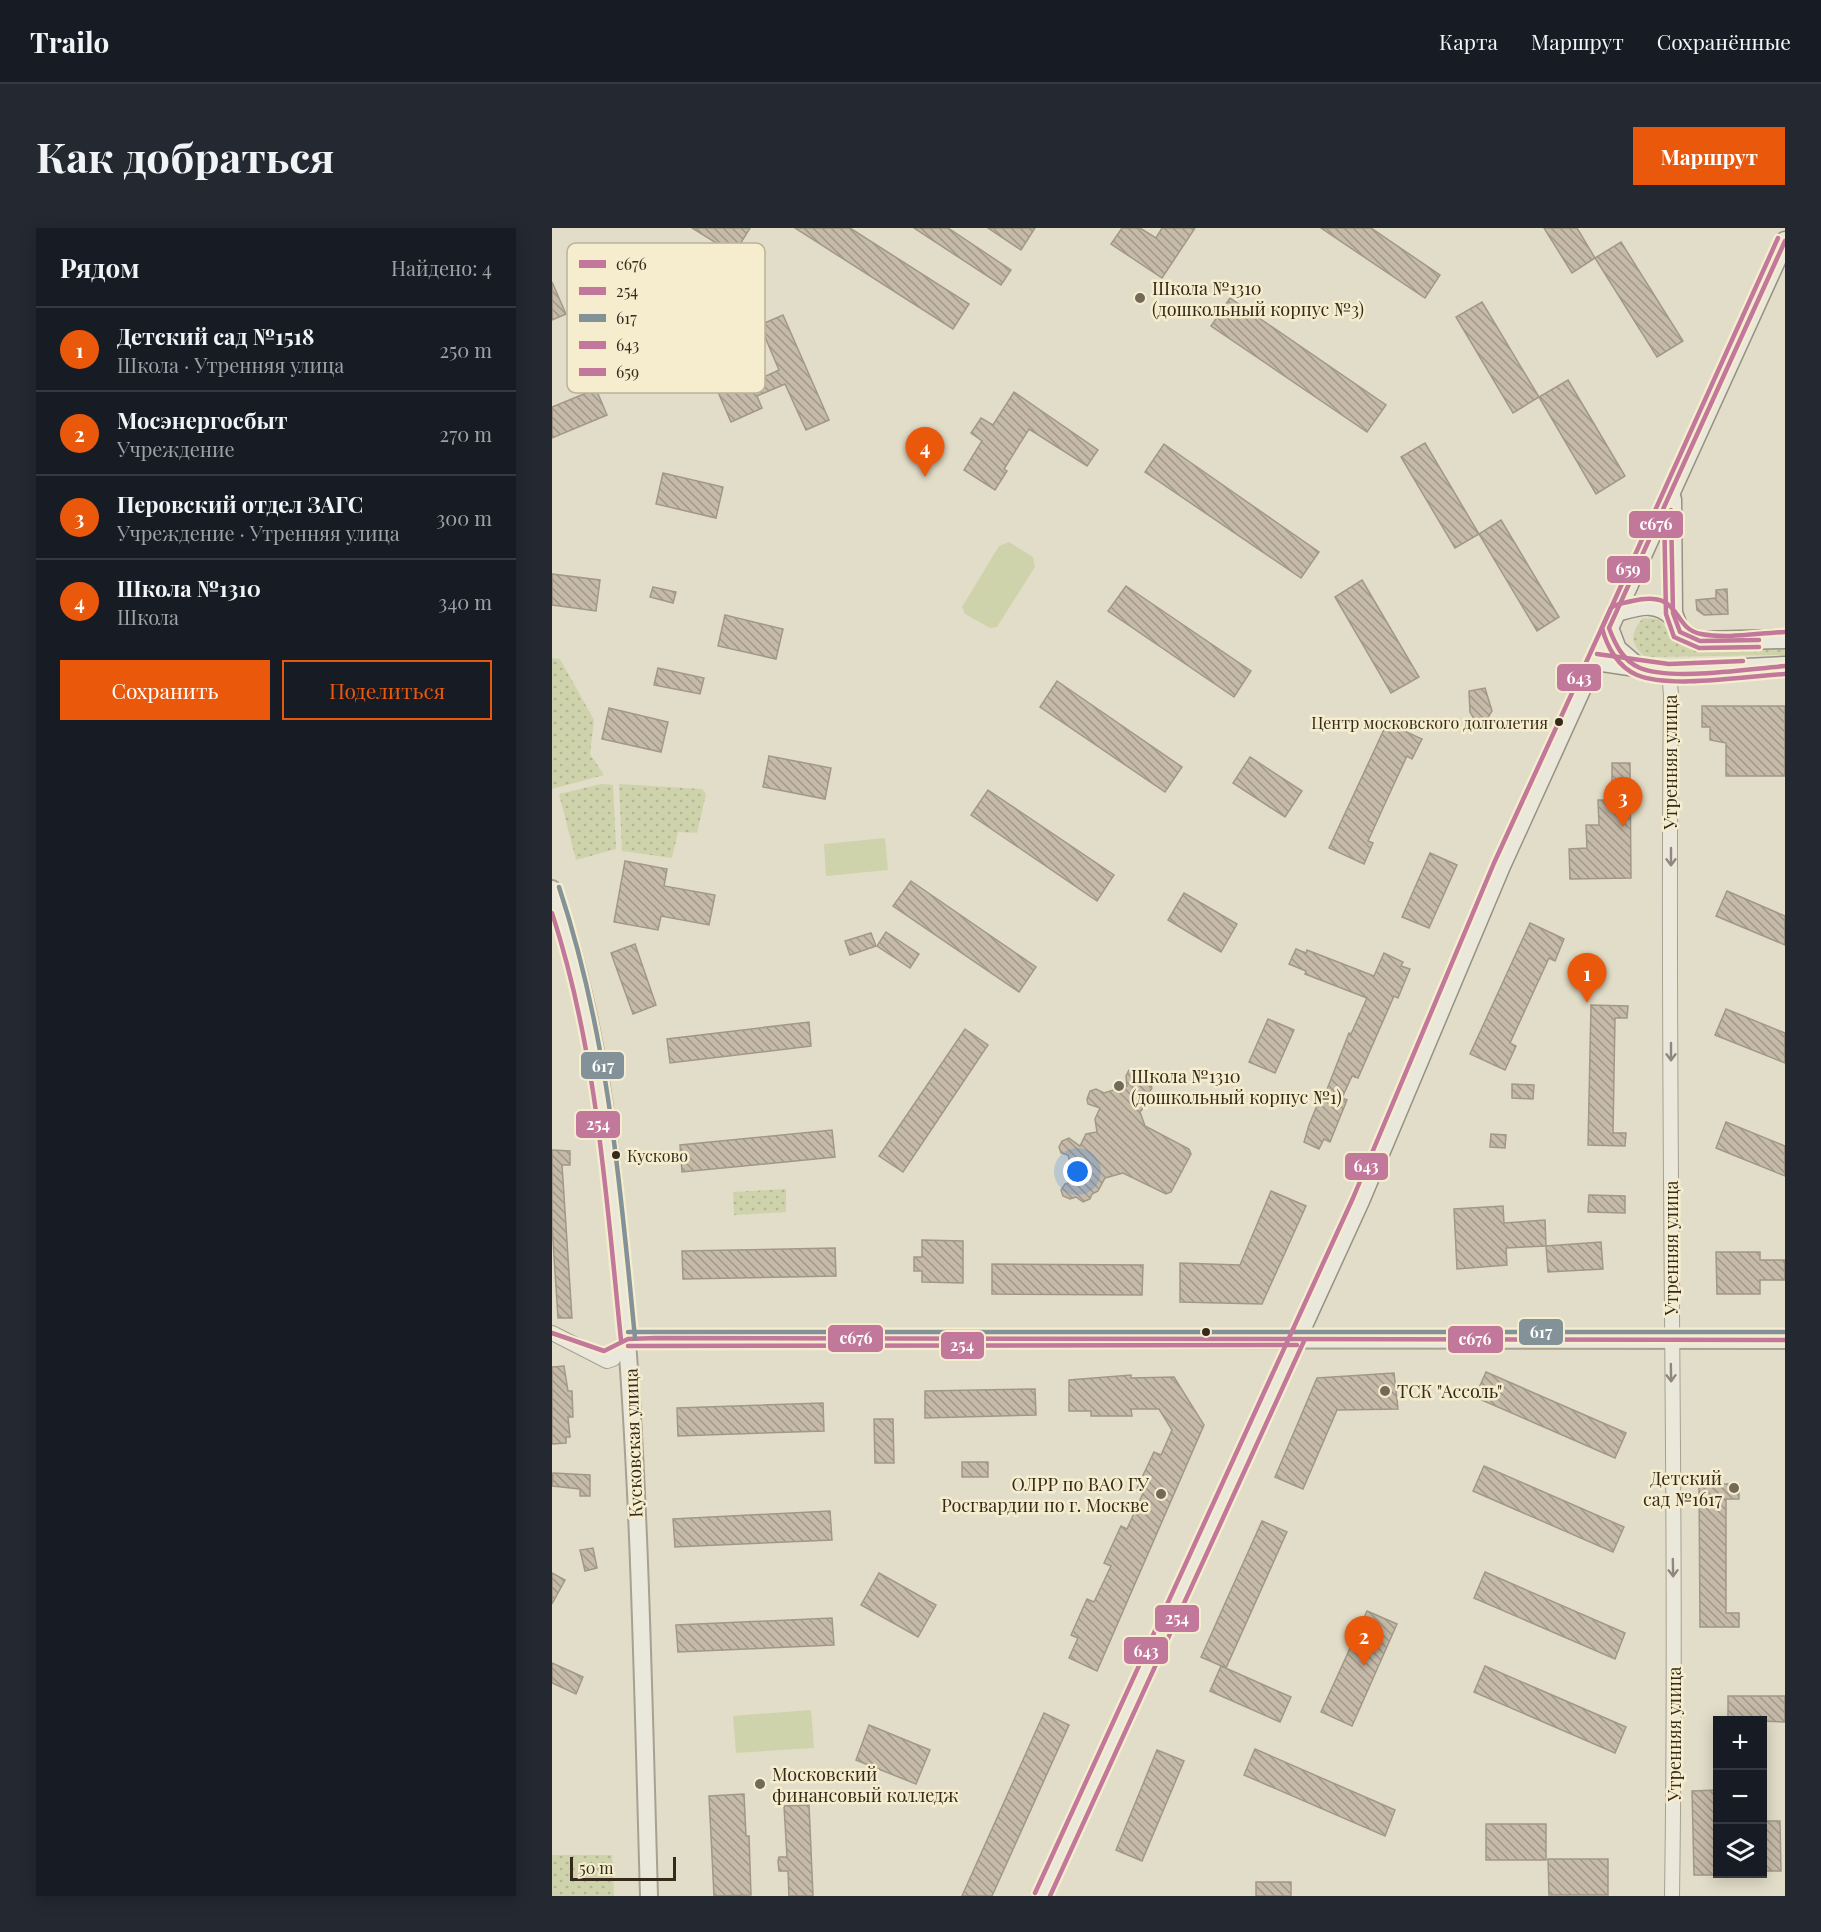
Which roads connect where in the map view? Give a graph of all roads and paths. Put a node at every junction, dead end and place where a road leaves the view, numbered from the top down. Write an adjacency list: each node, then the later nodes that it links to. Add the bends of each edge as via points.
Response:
1 (1785, 241): 2 (main road)
2 (1673, 489): 3 (main road); 4 (main road)
3 (1674, 618): 4 (main road, via 1666,610 1647,604); 5 (main road, via 1680,632 1695,641)
4 (1613, 620): 6 (main road); 8 (main road, via 1617,649)
5 (1785, 639)
6 (1596, 661): 8 (main road); 12 (main road, via 1501,866 1360,1201)
7 (1785, 666): 9 (main road)
8 (1643, 669): 9 (main road)
9 (1669, 672): 15 (street, Утренняя улица, one-way to 15)
10 (552, 890): 13 (street, Кусковская улица, via 573,950 591,1027 611,1152)
11 (557, 1336): 13 (street, via 607,1361 621,1351)
12 (1297, 1338): 13 (street); 15 (street); 17 (main road)
13 (628, 1339): 16 (street, Кусковская улица)
14 (1785, 1340): 15 (street)
15 (1671, 1341): 18 (street, Утренняя улица, one-way to 18)
16 (649, 1896)
17 (1042, 1896)
18 (1672, 1896)

